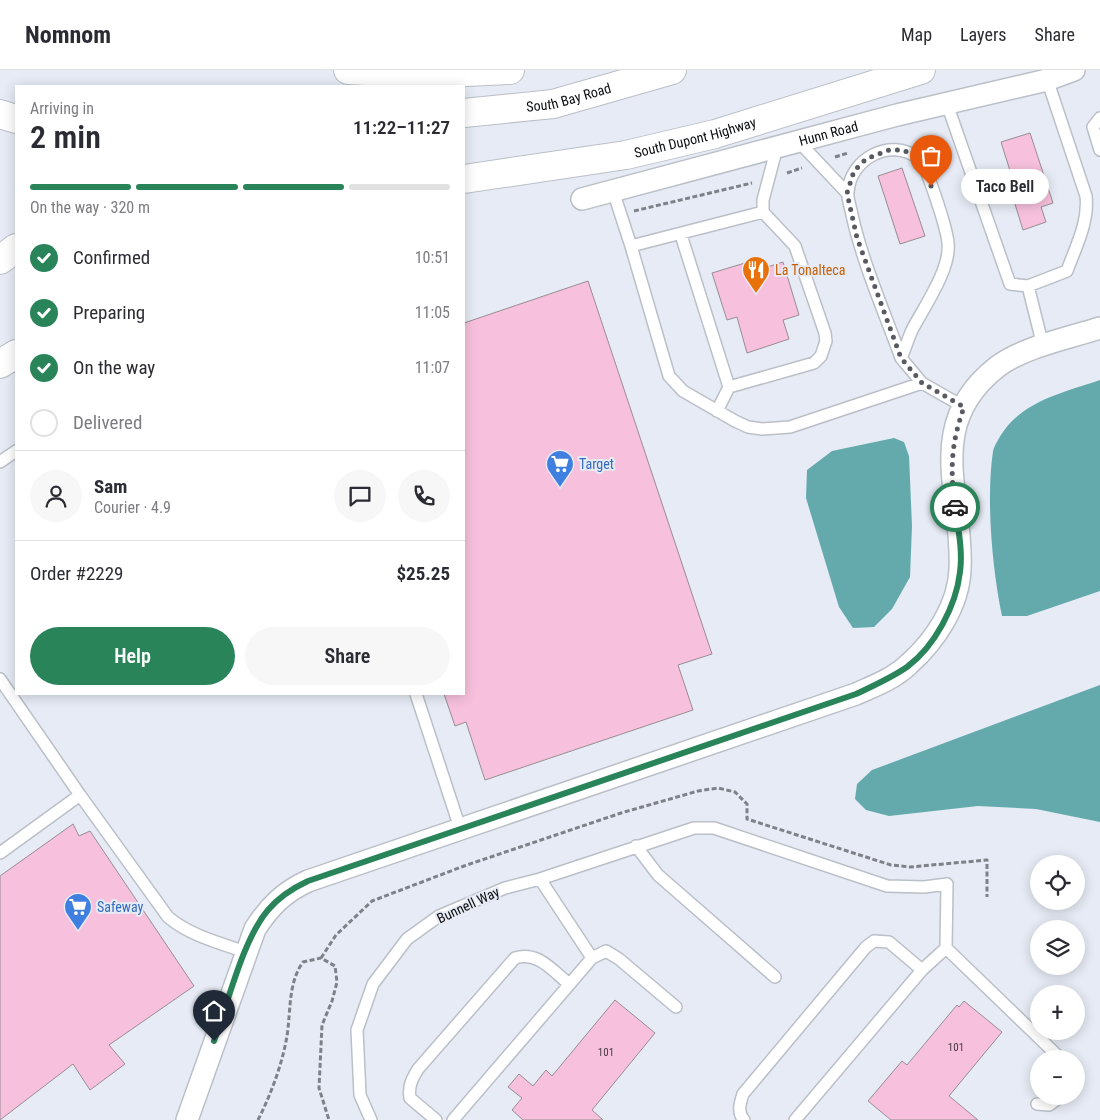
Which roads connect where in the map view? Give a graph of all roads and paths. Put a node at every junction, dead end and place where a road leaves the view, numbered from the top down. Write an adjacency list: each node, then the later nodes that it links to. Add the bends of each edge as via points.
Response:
1 (348, 70): 2 (highway, via 422,74)
2 (510, 70)
3 (672, 70): 8 (highway, South Bay Road, via 552,104)
4 (921, 70): 15 (highway, South Dupont Highway, via 706,136 626,155)
5 (1074, 70): 6 (street, Hunn Road)
6 (1045, 75): 7 (street, Hunn Road); 24 (lane, via 1088,208 1067,271)
7 (947, 104): 12 (street, Hunn Road); 24 (lane, via 1010,284)
8 (465, 113)
9 (0, 114): 11 (highway)
10 (1100, 118): 14 (lane, via 1093,127)
11 (15, 119)
12 (799, 142): 13 (street, Hunn Road); 17 (lane)
13 (777, 148): 16 (street, Hunn Road); 19 (lane, via 763,200)
14 (1100, 150)
15 (465, 179)
16 (613, 191): 18 (street, Hunn Road); 21 (lane)
17 (847, 193): 28 (lane, via 857,238); 28 (lane, via 854,171 866,159 889,150 903,150 920,159 937,199 949,244 940,280 911,332)
18 (582, 199)
19 (764, 212): 20 (lane); 31 (lane, via 795,246 826,341 822,356 814,363)
20 (681, 235): 21 (lane); 31 (lane)
21 (631, 246): 33 (lane, via 669,376 683,391)
22 (15, 249): 23 (highway)
23 (0, 260)
24 (1028, 286): 26 (lane)
25 (1100, 328): 26 (street)
26 (1043, 346): 32 (street, via 998,367 981,383)
27 (15, 355): 29 (highway)
28 (901, 358): 30 (lane)
29 (0, 364)
30 (922, 383): 32 (lane); 33 (lane, via 790,427 748,427)
31 (729, 387): 33 (lane)
32 (964, 407): 39 (street, via 951,455 960,571 954,599 942,624 908,666 856,694)
33 (717, 411)
34 (15, 452): 35 (lane)
35 (0, 462)
36 (0, 679): 38 (lane)
37 (416, 695): 39 (lane)
38 (80, 795): 41 (lane); 44 (lane, via 168,917 193,932)
39 (461, 831): 44 (street, via 292,889 267,911)
40 (636, 846): 42 (lane, Bunnell Way); 43 (lane, Bunnell Way, via 694,828 714,828 887,886 947,884); 47 (lane, via 658,875)
41 (0, 852)
42 (540, 879): 45 (lane); 54 (lane, Bunnell Way, via 505,888 439,916 407,938 373,984 357,1030 360,1095)
43 (946, 948): 46 (lane); 50 (lane)
44 (246, 952): 51 (street)
45 (592, 958): 48 (lane); 49 (lane, via 606,952 613,955)
46 (922, 970): 57 (lane, via 888,942 874,940 743,1094 740,1116); 58 (lane)
47 (775, 977)
48 (568, 984): 55 (lane, via 533,956 515,958 411,1080 410,1098); 56 (lane)
49 (676, 1008)
50 (1052, 1050)
51 (187, 1120)
52 (258, 1120): 53 (path, via 283,1056 295,974 304,962 321,958 335,966 337,982 322,1025 319,1088)
53 (329, 1120)
54 (371, 1120)
55 (436, 1120)
56 (453, 1120)
57 (744, 1120)
58 (795, 1120)

